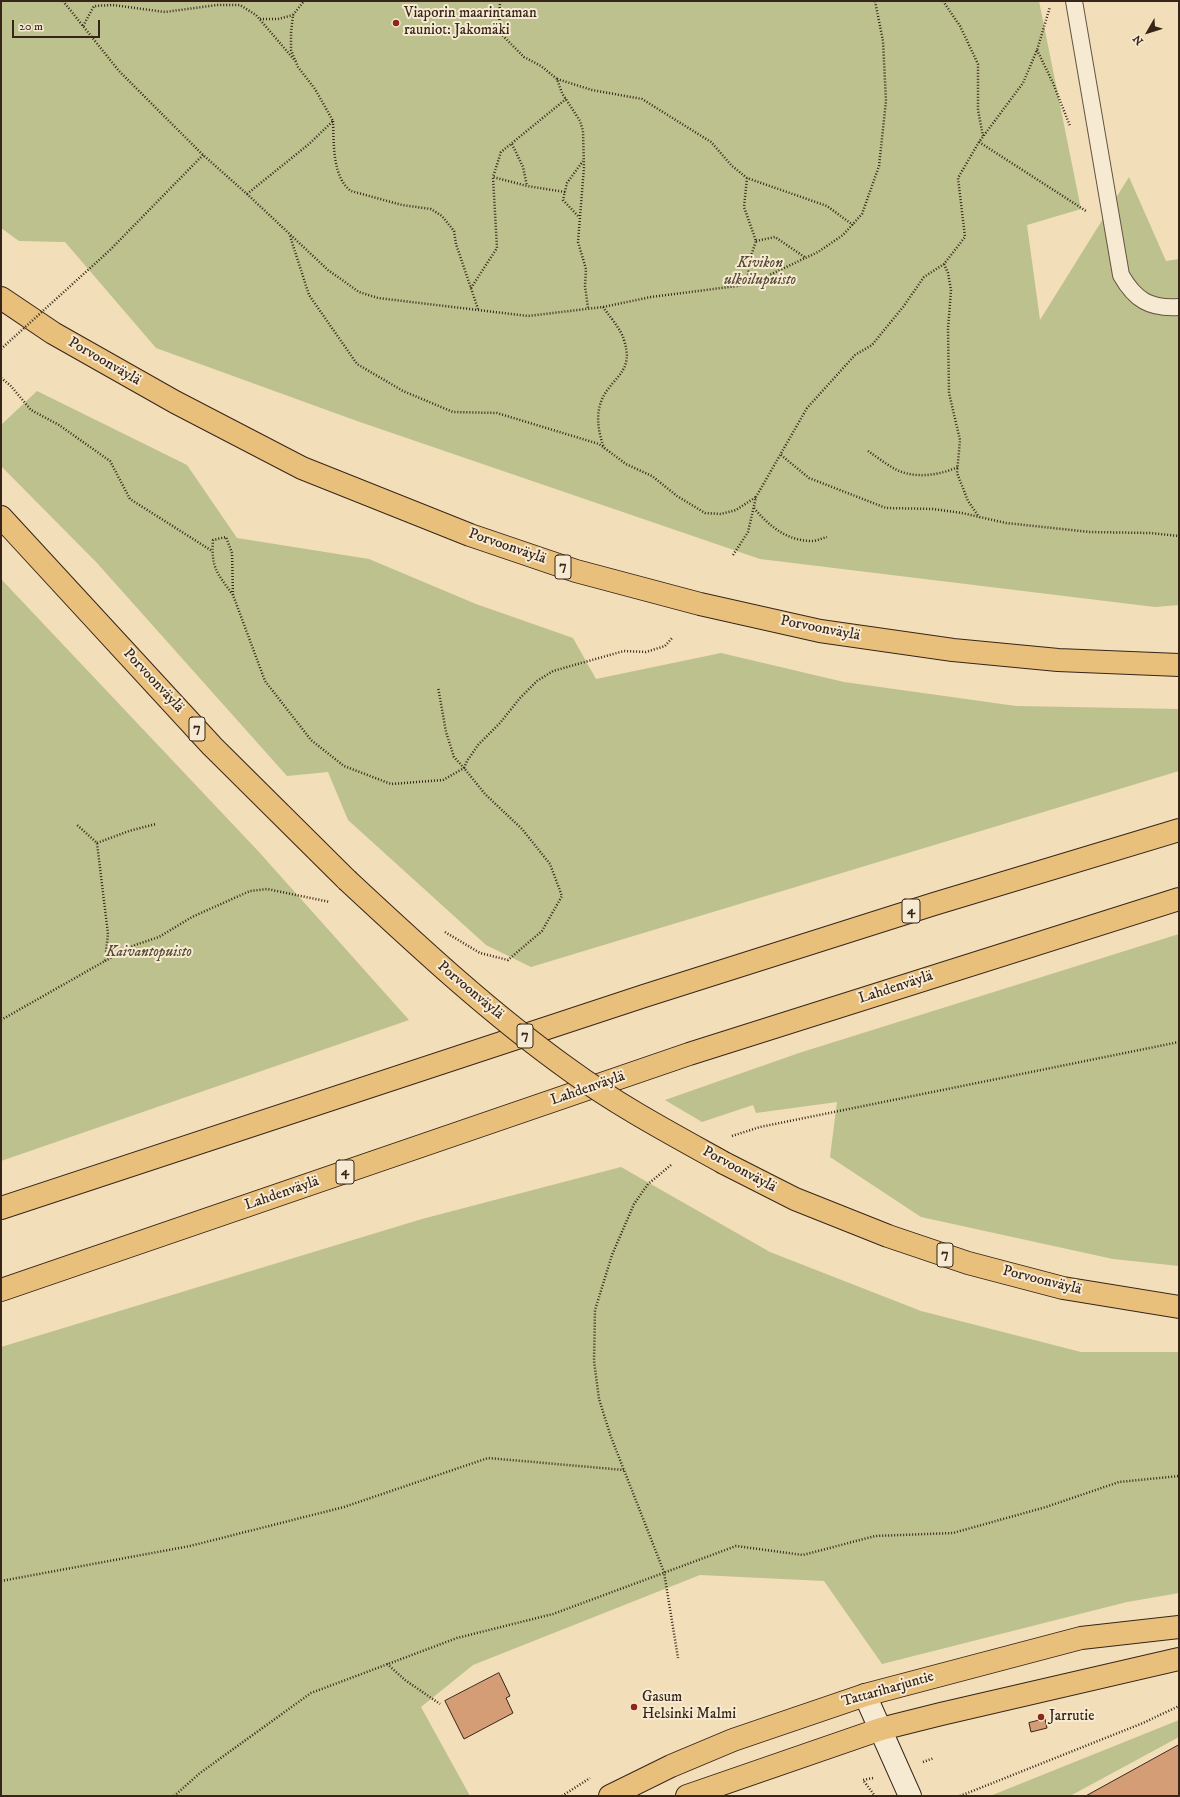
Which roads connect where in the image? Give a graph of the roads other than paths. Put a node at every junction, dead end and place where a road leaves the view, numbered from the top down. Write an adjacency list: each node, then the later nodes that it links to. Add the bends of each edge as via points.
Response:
1 (1074, 1): 3 (lane, via 1121,274 1138,298 1151,305)
2 (1, 298): 5 (main road, Porvoonväylä / 7, via 53,333 175,402 302,468 470,535 576,571 700,604 820,631 954,650 1058,660)
3 (1179, 307)
4 (1, 518): 10 (main road, Porvoonväylä / 7, bridge, via 212,746 347,880 426,954 571,1071 648,1121 724,1163 794,1199 888,1236 968,1263 1063,1288)
5 (1179, 665)
6 (1179, 830): 8 (main road, 4, via 659,991)
7 (1179, 899): 9 (main road, Lahdenväylä / 4, via 689,1054)
8 (1, 1208)
9 (1, 1290)
10 (1179, 1308)
11 (1179, 1627): 13 (main road, Tattariharjuntie, via 1081,1638)
12 (1179, 1660): 14 (main road)
13 (866, 1695): 14 (street); 15 (main road, Tattariharjuntie, via 733,1740 671,1766)
14 (881, 1730): 16 (main road); 17 (street)
15 (610, 1796)
16 (687, 1796)
17 (910, 1796)

